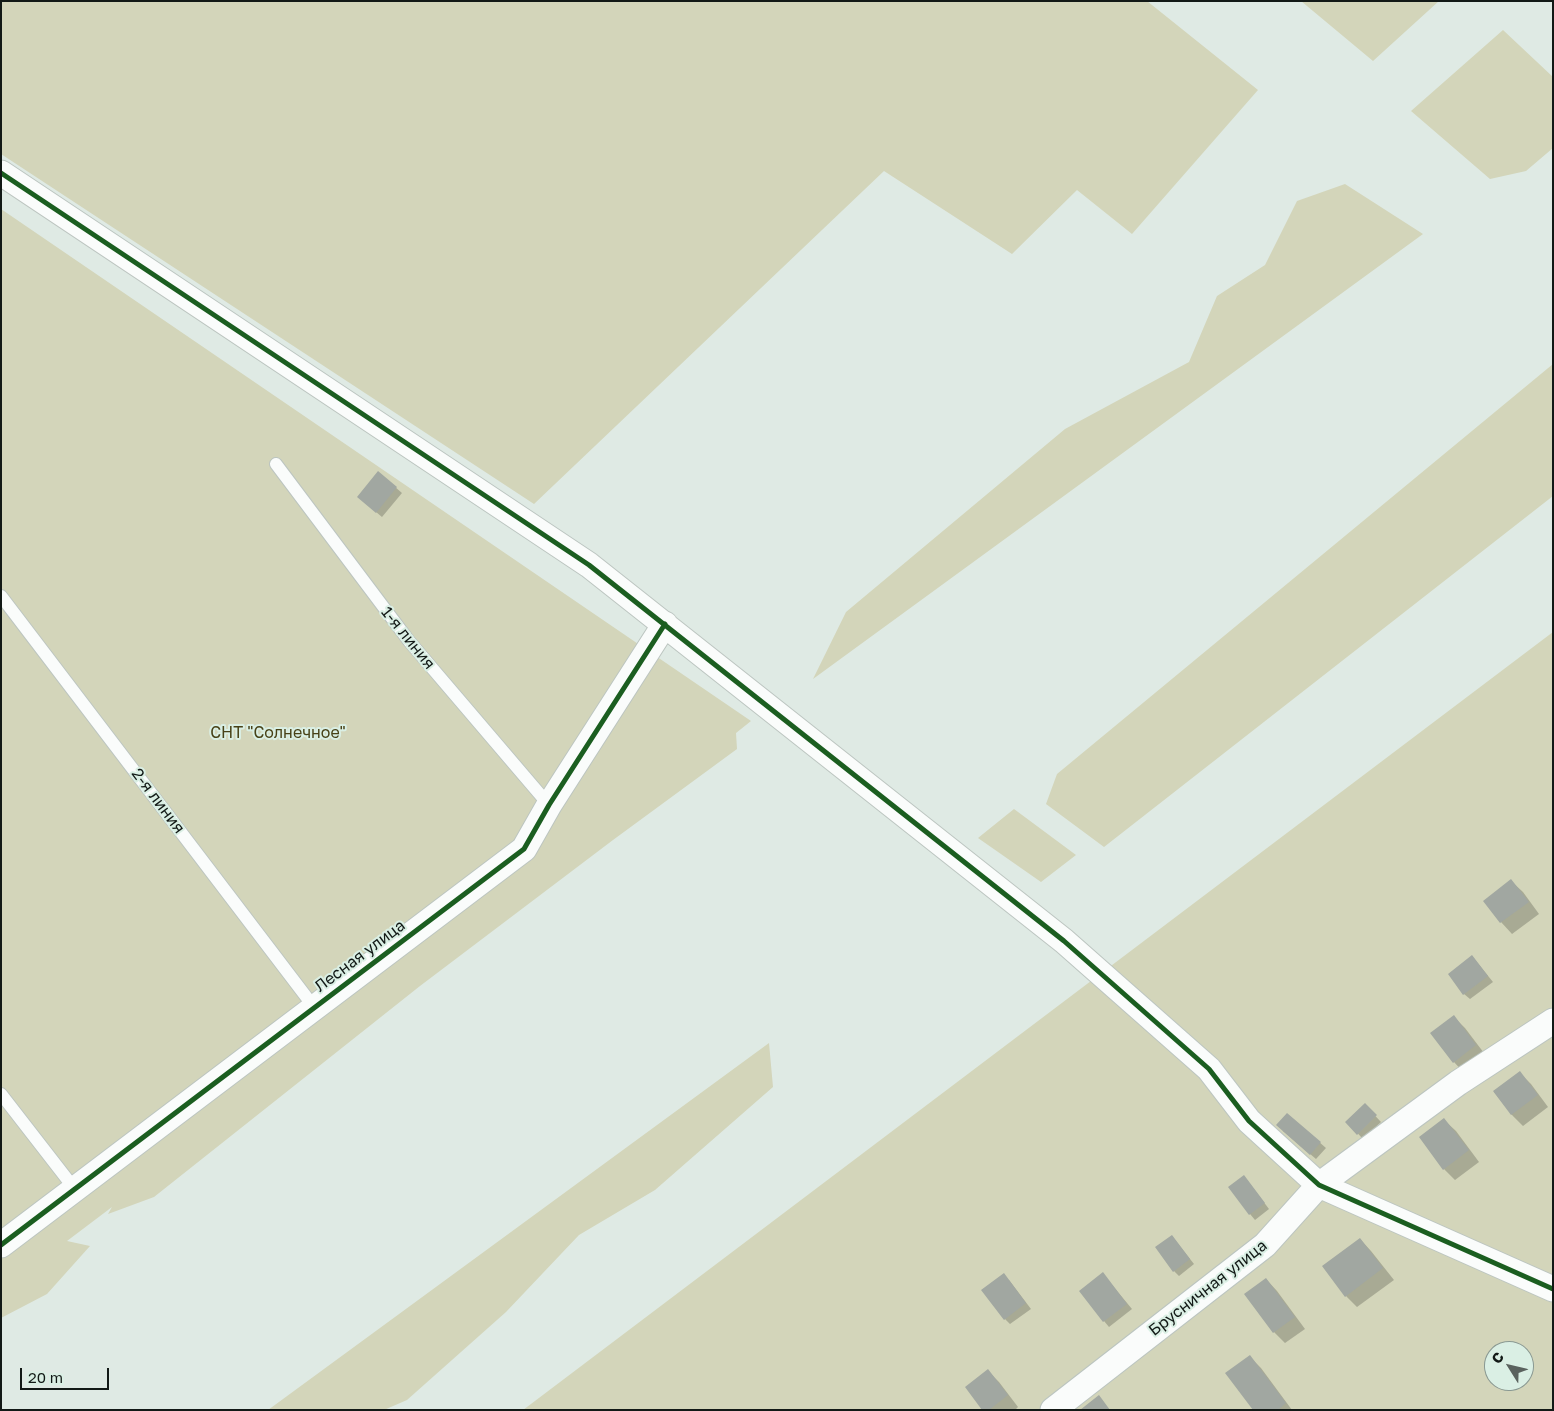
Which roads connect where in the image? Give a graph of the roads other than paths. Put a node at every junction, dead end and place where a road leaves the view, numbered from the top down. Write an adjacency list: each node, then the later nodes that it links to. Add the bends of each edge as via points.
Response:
1 (1, 173): 4 (street, via 581,559)
2 (276, 464): 5 (lane, 1-я линия, via 409,641)
3 (1, 596): 6 (lane, 2-я линия)
4 (665, 624): 5 (street, Лесная улица); 9 (street, via 1064,941 1209,1069 1249,1121)
5 (549, 805): 6 (street, Лесная улица, via 524,849)
6 (314, 1007): 10 (street, Лесная улица)
7 (1553, 1021): 9 (street, Брусничная улица, via 1458,1083)
8 (1, 1094): 10 (lane)
9 (1319, 1185): 12 (street); 13 (street, Брусничная улица, via 1265,1245)
10 (74, 1188): 11 (street, Лесная улица)
11 (1, 1245)
12 (1553, 1289)
13 (1052, 1410)

